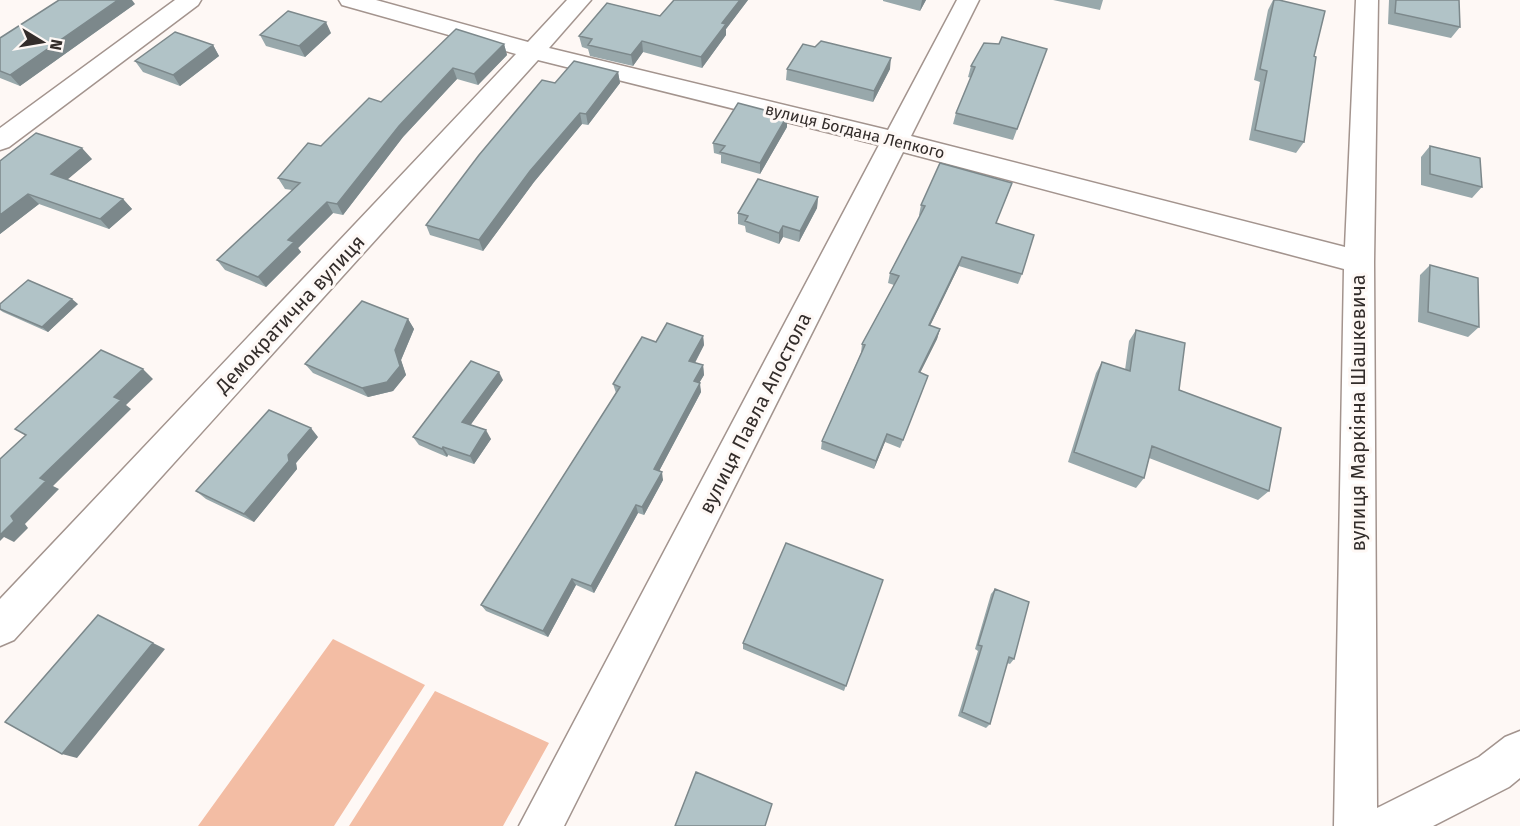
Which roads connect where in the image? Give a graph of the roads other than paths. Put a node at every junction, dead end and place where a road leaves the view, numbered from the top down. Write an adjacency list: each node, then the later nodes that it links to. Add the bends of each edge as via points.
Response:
1 (190, 0): 7 (street)
2 (350, 0): 6 (street, вулиця Богдана Лепкого)
3 (580, 0): 6 (street, Демократична вулиця)
4 (968, 0): 8 (street, вулиця Павла Апостола)
5 (1367, 0): 9 (street, вулиця Маркіяна Шашкевича)
6 (533, 51): 8 (street, вулиця Богдана Лепкого); 10 (street, Демократична вулиця)
7 (0, 141)
8 (897, 141): 9 (street, вулиця Богдана Лепкого); 12 (street, вулиця Павла Апостола)
9 (1359, 262): 13 (street, вулиця Маркіяна Шашкевича)
10 (0, 627)
11 (1520, 752): 14 (street, via 1494,772)
12 (541, 826)
13 (1356, 826)
14 (1388, 826)

